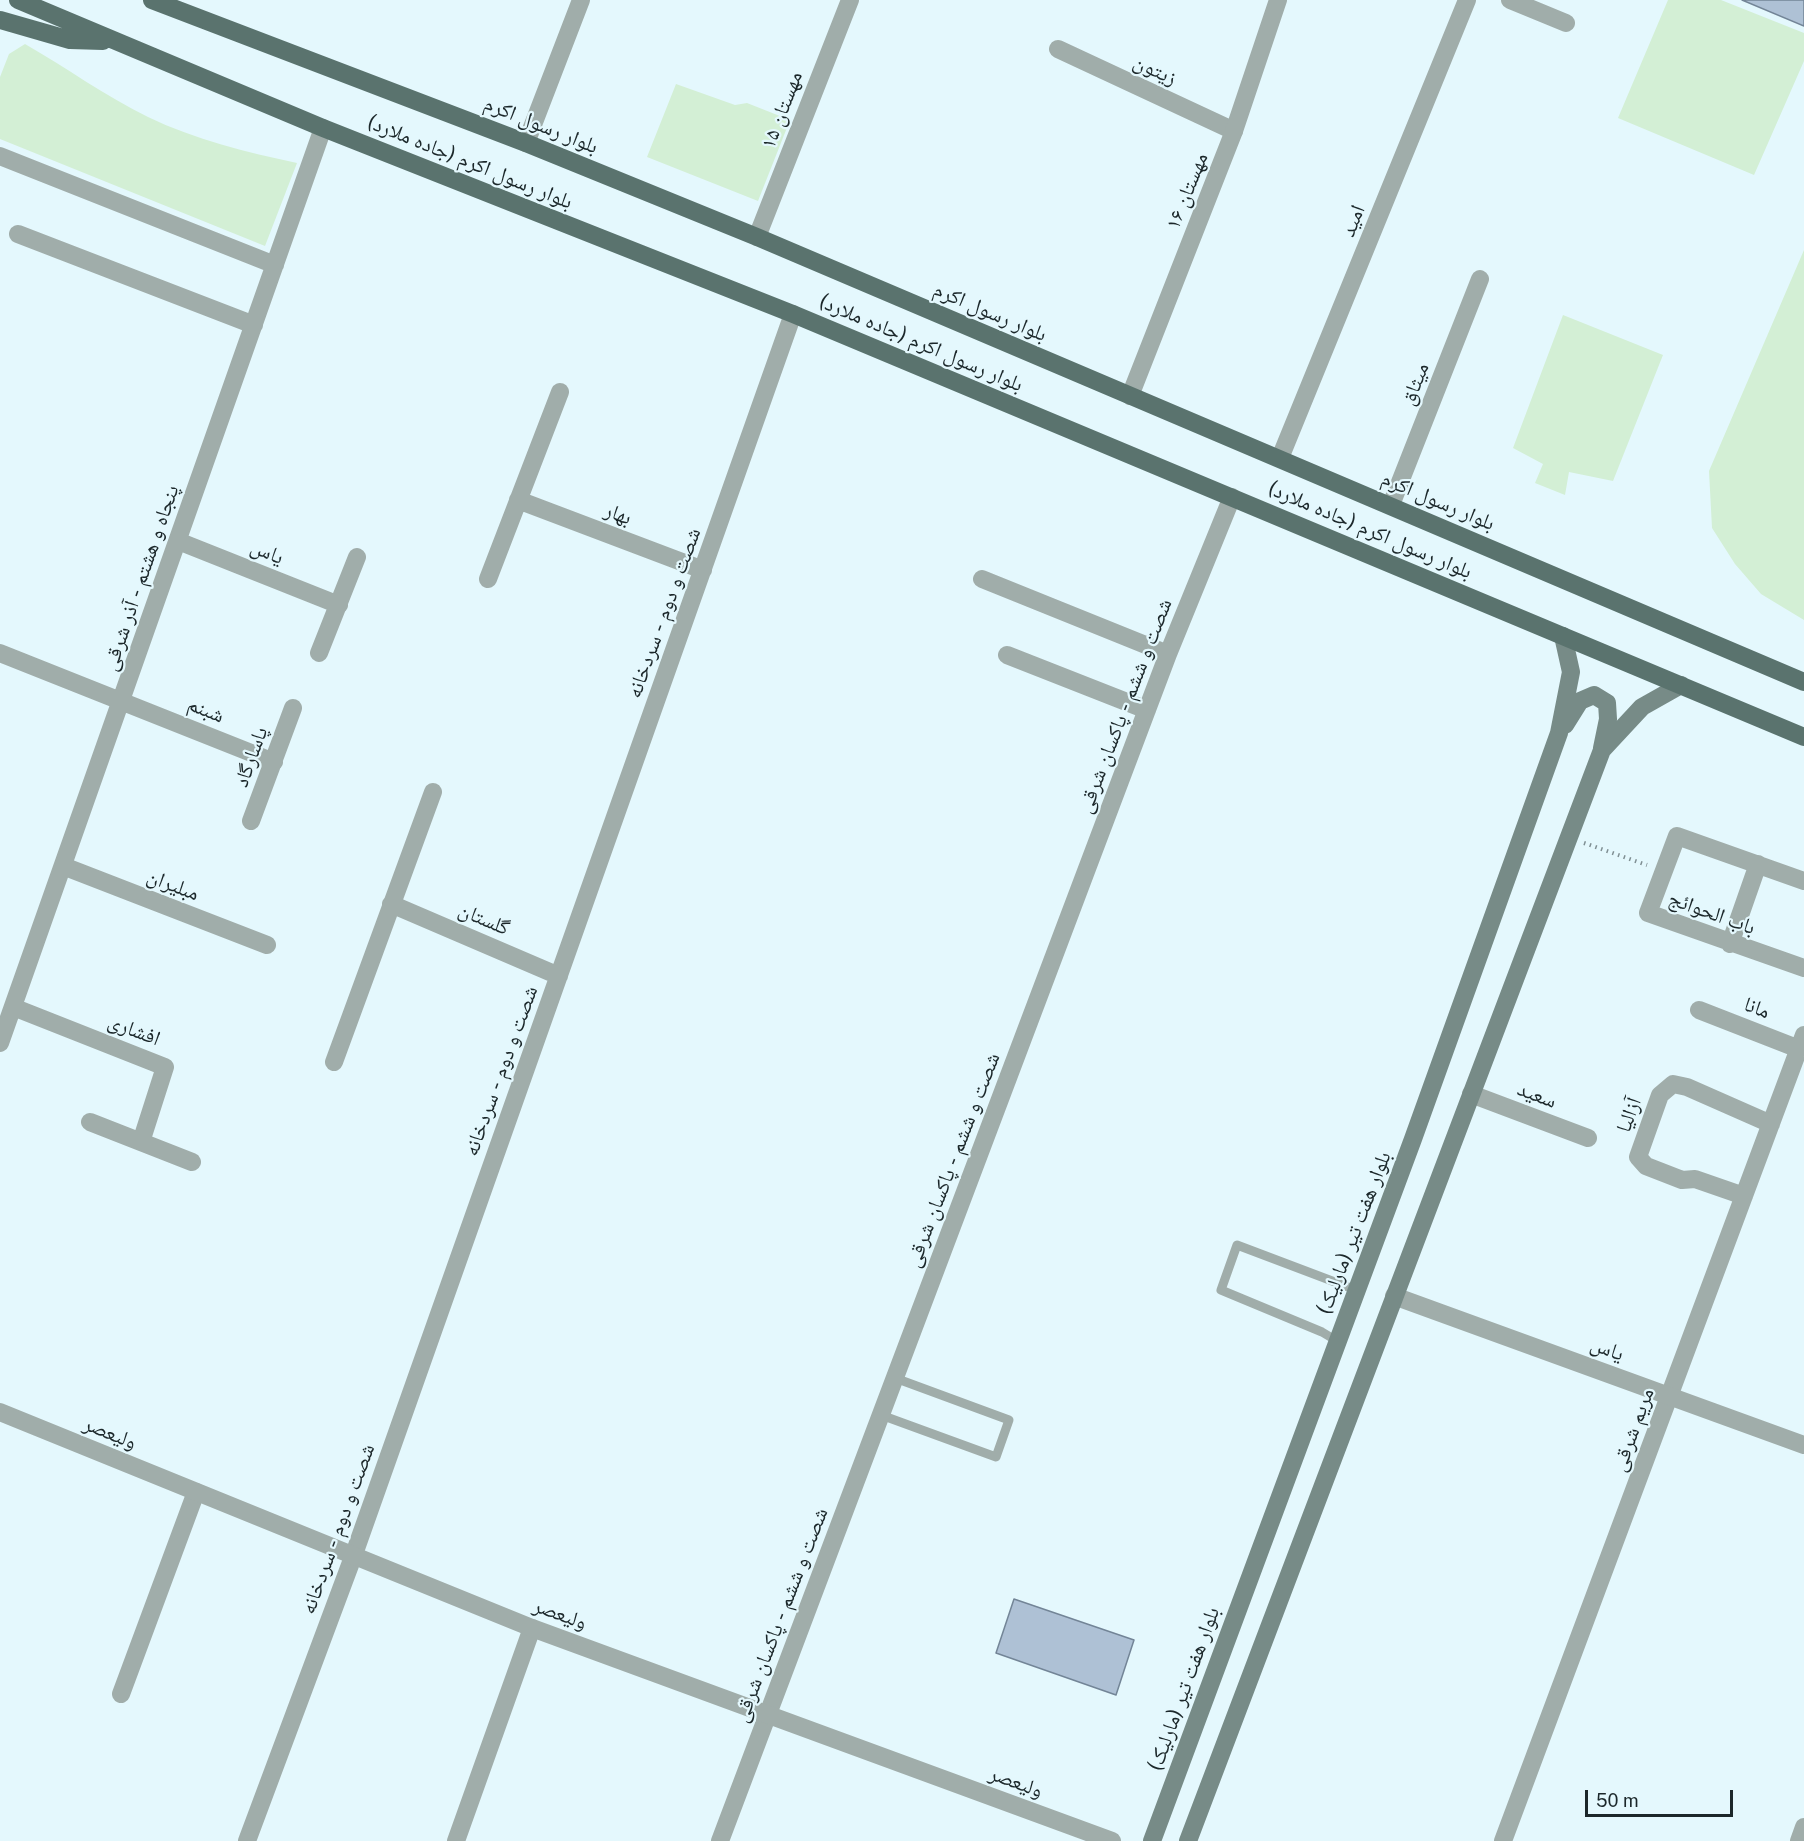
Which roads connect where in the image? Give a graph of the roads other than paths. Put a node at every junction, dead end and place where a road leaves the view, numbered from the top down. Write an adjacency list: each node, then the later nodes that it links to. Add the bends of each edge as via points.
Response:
1 (18, 0): 10 (main road, بلوار رسول اکرم (جاده ملارد))
2 (152, 0): 14 (main road, بلوار رسول اکرم)
3 (581, 0): 14 (street)
4 (850, 0): 17 (street, مهستان ۱۵)
5 (1278, 0): 13 (street, مهستان ۱۶)
6 (1467, 0): 24 (street, امید)
7 (1510, 0): 8 (street)
8 (1566, 23)
9 (1, 24): 10 (main road, via 70,40)
10 (112, 42): 12 (main road, بلوار رسول اکرم (جاده ملارد))
11 (1058, 50): 13 (street, زیتون)
12 (323, 128): 18 (street, پنجاه و هشتم - آذر شرقی); 20 (main road, بلوار رسول اکرم (جاده ملارد))
13 (1234, 131): 23 (street, مهستان ۱۶)
14 (526, 143): 17 (main road, بلوار رسول اکرم)
15 (0, 156): 18 (street)
16 (18, 234): 21 (street)
17 (757, 237): 23 (main road, بلوار رسول اکرم)
18 (275, 265): 21 (street, پنجاه و هشتم - آذر شرقی)
19 (1480, 279): 27 (street, میثاق)
20 (794, 314): 25 (main road, بلوار رسول اکرم (جاده ملارد)); 30 (street, شصت و دوم - سردخانه)
21 (254, 325): 28 (street, پنجاه و هشتم - آذر شرقی)
22 (560, 392): 26 (street)
23 (1130, 396): 24 (main road, بلوار رسول اکرم)
24 (1280, 458): 27 (main road, بلوار رسول اکرم)
25 (1232, 497): 34 (main road, بلوار رسول اکرم (جاده ملارد)); 37 (street, شصت و ششم - پاکسان شرقی)
26 (518, 500): 30 (street, بهار); 31 (street)
27 (1391, 505): 39 (main road, بلوار رسول اکرم)
28 (178, 541): 33 (street, یاس); 41 (street, پنجاه و هشتم - آذر شرقی)
29 (357, 557): 33 (street)
30 (703, 570): 57 (street, شصت و دوم - سردخانه)
31 (488, 579)
32 (982, 579): 37 (street)
33 (339, 605): 36 (street)
34 (1563, 636): 40 (main road, بلوار رسول اکرم (جاده ملارد)); 44 (main road, بلوار هفت تیر (مارلیک), via 1571,672)
35 (0, 653): 41 (street, شبنم)
36 (319, 653)
37 (1168, 654): 43 (street, شصت و ششم - پاکسان شرقی)
38 (1007, 655): 43 (street)
39 (1804, 682)
40 (1681, 685): 45 (main road, بلوار رسول اکرم (جاده ملارد)); 46 (main road, via 1642,707)
41 (122, 700): 47 (street, شبنم); 51 (street, پنجاه و هشتم - آذر شرقی)
42 (293, 708): 47 (street, پاسارگاد)
43 (1147, 710): 73 (street, شصت و ششم - پاکسان شرقی)
44 (1559, 733): 46 (main road, via 1580,701 1594,695 1607,703); 70 (main road, بلوار هفت تیر (مارلیک))
45 (1804, 737)
46 (1602, 750): 63 (main road)
47 (274, 762): 49 (street, پاسارگاد)
48 (433, 792): 53 (street)
49 (251, 822)
50 (1758, 864): 52 (street, باب الحوائج); 54 (street); 54 (street, باب الحوائج, via 1677,836 1648,913)
51 (63, 866): 55 (street, مبلیران); 58 (street, پنجاه و هشتم - آذر شرقی)
52 (1804, 881)
53 (391, 904): 57 (street, گلستان); 62 (street)
54 (1730, 944): 56 (street, باب الحوائج)
55 (267, 945)
56 (1804, 968)
57 (559, 976): 79 (street, شصت و دوم - سردخانه)
58 (13, 1007): 61 (street, پنجاه و هشتم - آذر شرقی); 67 (street, افشاری, via 165,1067)
59 (1699, 1010): 60 (street, مانا)
60 (1802, 1042): 65 (street, مریم شرقی)
61 (0, 1044)
62 (334, 1062)
63 (1471, 1094): 66 (street, سعید); 71 (main road)
64 (90, 1122): 67 (street)
65 (1771, 1124): 69 (street, مریم شرقی); 69 (street, آزالیا, via 1687,1087 1673,1084 1660,1095 1638,1157 1646,1166 1682,1180 1695,1179)
66 (1588, 1138)
67 (141, 1142): 68 (street)
68 (192, 1162)
69 (1744, 1196): 74 (street, مریم شرقی)
70 (1356, 1290): 72 (main road, بلوار هفت تیر (مارلیک)); 72 (lane, via 1238,1245 1221,1290)
71 (1394, 1296): 74 (street, یاس); 89 (main road)
72 (1337, 1341): 88 (main road, بلوار هفت تیر (مارلیک))
73 (895, 1378): 76 (street, شصت و ششم - پاکسان شرقی); 76 (lane, via 1009,1420 996,1457)
74 (1670, 1396): 77 (street, یاس); 90 (street, مریم شرقی)
75 (0, 1412): 78 (street, ولیعصر)
76 (882, 1415): 82 (street, شصت و ششم - پاکسان شرقی)
77 (1804, 1445)
78 (196, 1492): 79 (street, ولیعصر); 81 (street)
79 (353, 1557): 80 (street, ولیعصر); 84 (street, شصت و دوم - سردخانه)
80 (532, 1628): 82 (street, ولیعصر); 85 (street)
81 (121, 1694)
82 (768, 1713): 86 (street, شصت و ششم - پاکسان شرقی); 87 (street, ولیعصر)
83 (1804, 1827): 91 (street)
84 (247, 1841)
85 (456, 1841)
86 (720, 1841)
87 (1112, 1841)
88 (1152, 1841)
89 (1188, 1841)
90 (1503, 1841)
91 (1799, 1841)

